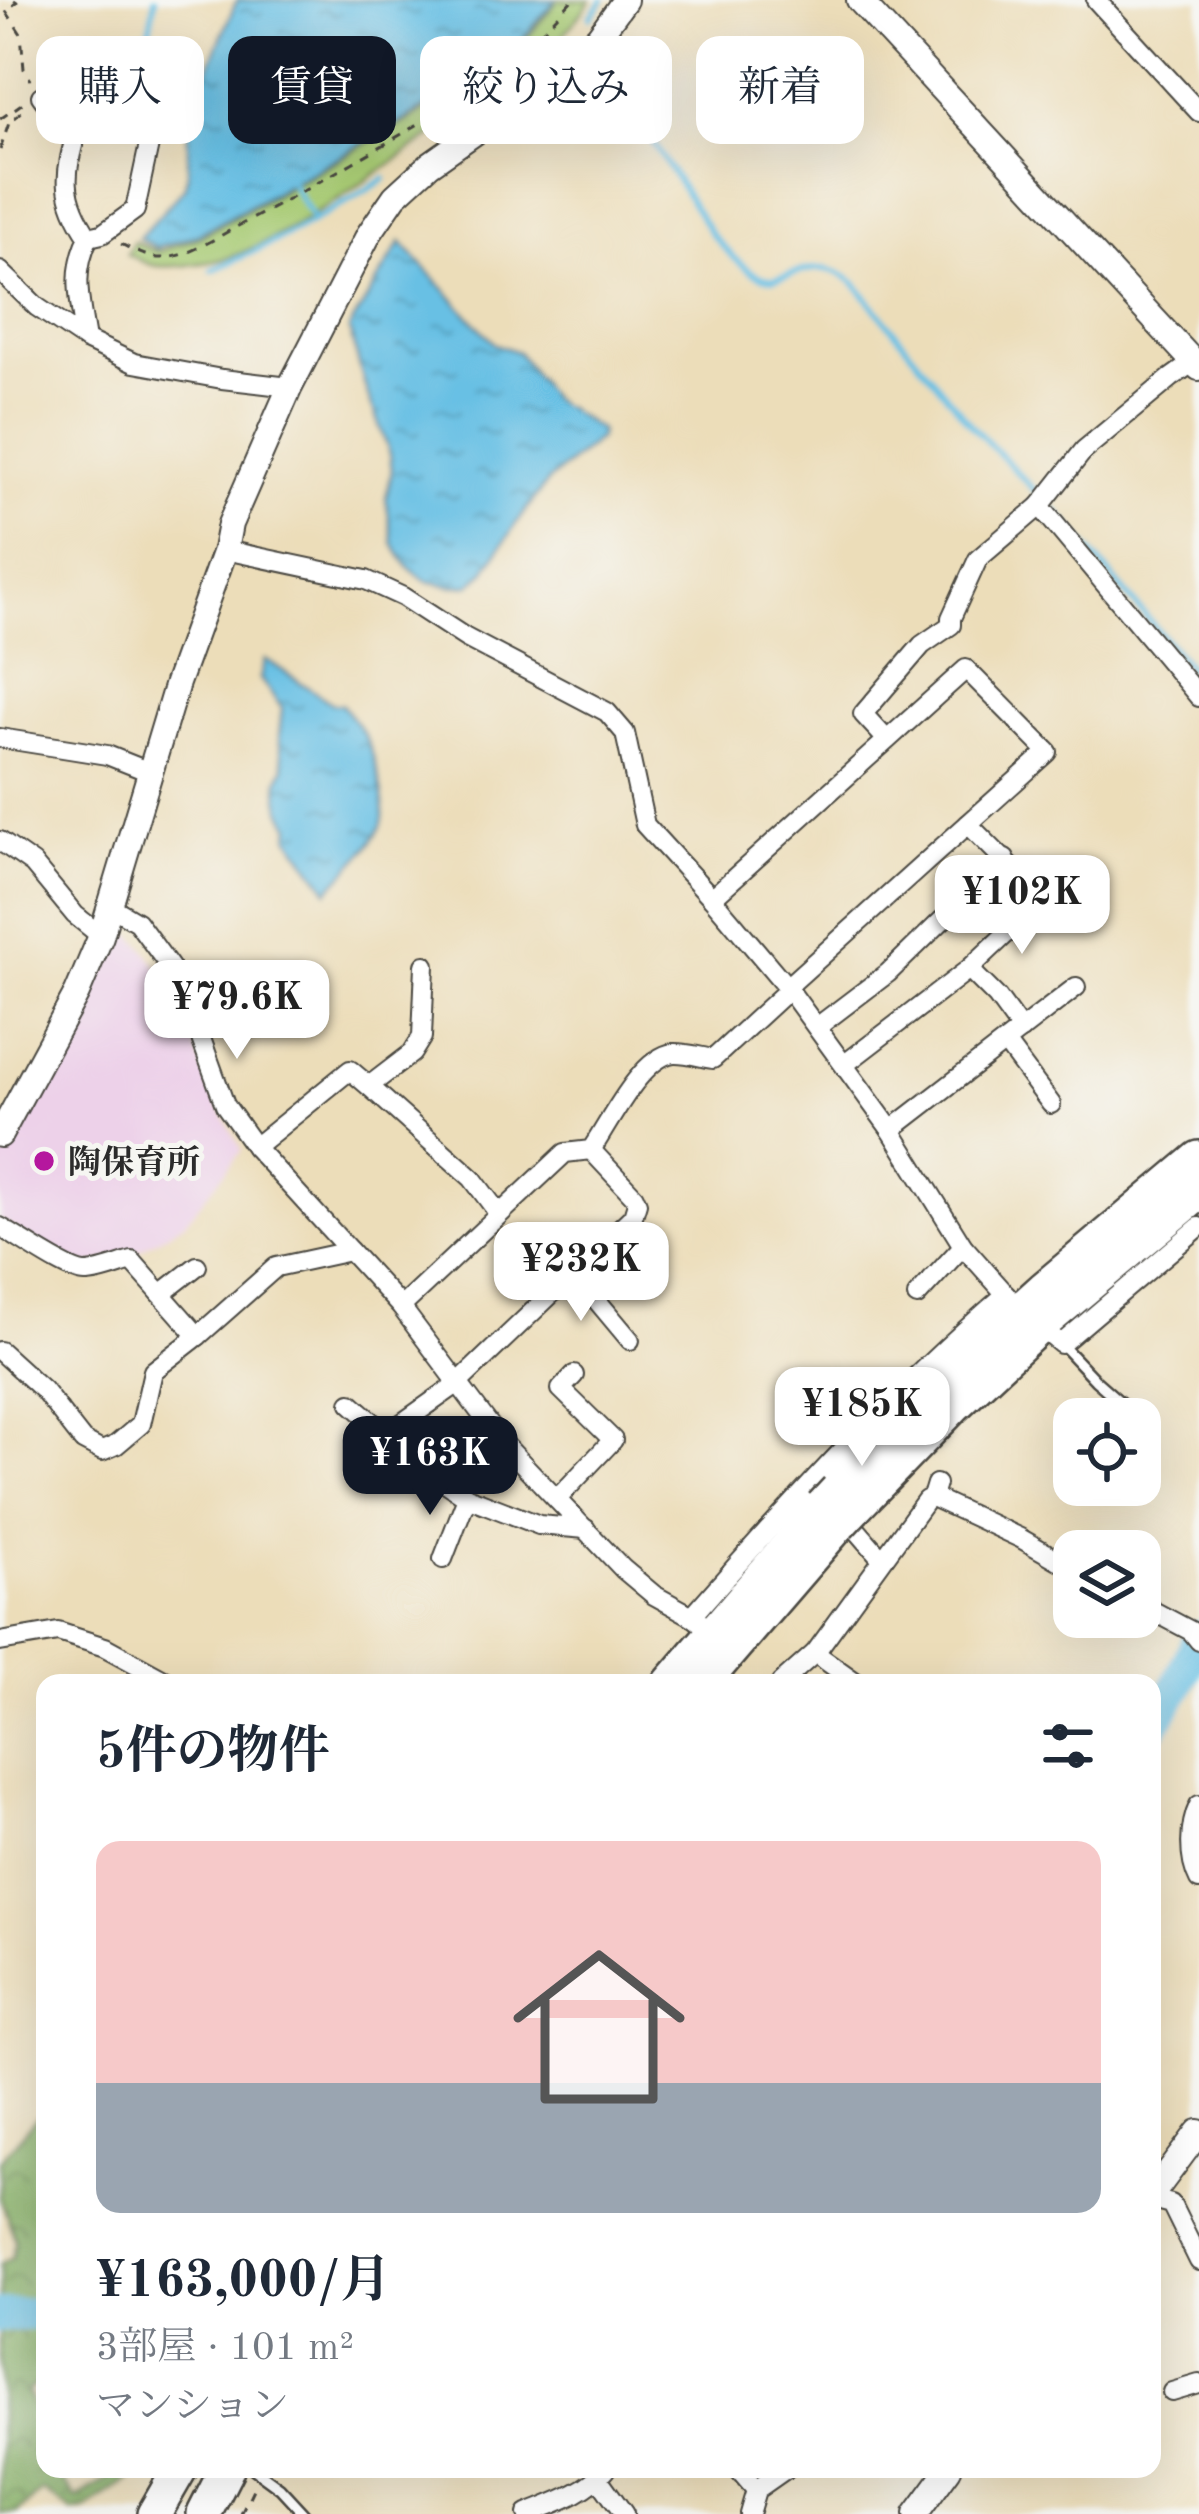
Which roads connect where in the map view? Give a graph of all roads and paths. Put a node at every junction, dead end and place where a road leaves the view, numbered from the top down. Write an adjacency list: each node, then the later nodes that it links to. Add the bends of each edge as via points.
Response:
1 (16, 0): 6 (path, via 6,11)
2 (572, 0): 14 (path, via 490,77 420,124 188,251 167,258)
3 (625, 0): 18 (street, via 598,37 395,196)
4 (859, 0): 17 (street)
5 (1096, 0): 9 (street)
6 (36, 88)
7 (36, 96): 10 (path)
8 (36, 98): 13 (path, via 9,123)
9 (1199, 112)
10 (0, 119)
11 (73, 144): 14 (street, via 72,213)
12 (149, 144): 14 (street, via 135,210)
13 (0, 150)
14 (95, 236): 16 (street, via 76,274)
15 (0, 271): 16 (street)
16 (86, 340): 18 (street, via 134,363)
17 (1197, 363): 19 (street, via 1084,450)
18 (290, 387): 20 (street)
19 (1040, 506): 21 (street); 23 (street, via 979,559 951,625 922,644 863,714)
20 (225, 550): 24 (street); 28 (street, via 367,580 607,712 626,733 645,825)
21 (1199, 697)
22 (0, 738): 24 (street, via 107,755)
23 (887, 740): 25 (street, via 966,669 1048,752); 28 (street)
24 (152, 773): 29 (street)
25 (968, 824): 27 (street); 34 (street)
26 (0, 841): 30 (street)
27 (1005, 859): 32 (street, via 1043,899); 35 (street, via 888,974)
28 (712, 898): 34 (street)
29 (110, 906): 30 (street); 42 (street, via 137,922 170,967 226,1105)
30 (101, 936): 41 (street)
31 (424, 965): 38 (street, via 422,1037)
32 (969, 969): 36 (street, via 997,998); 37 (street)
33 (1076, 986): 36 (street)
34 (788, 988): 35 (street); 43 (street, via 712,1059 677,1052 658,1058)
35 (817, 1027): 37 (street)
36 (1013, 1036): 39 (street); 40 (street)
37 (845, 1064): 40 (street)
38 (369, 1086): 42 (street, via 350,1070); 46 (street, via 472,1178)
39 (1051, 1104)
40 (891, 1130): 49 (street)
41 (0, 1135)
42 (255, 1147): 50 (street)
43 (591, 1150): 46 (street, via 565,1153); 52 (street, via 638,1203)
44 (1199, 1158): 56 (highway)
45 (1199, 1193): 56 (highway)
46 (499, 1214): 55 (street)
47 (0, 1227): 53 (street, via 68,1270 87,1274 132,1261)
48 (1199, 1227): 56 (street)
49 (964, 1246): 54 (street); 56 (street)
50 (350, 1252): 55 (street); 57 (street, via 276,1268)
51 (197, 1266): 53 (street)
52 (574, 1273): 58 (street); 61 (street)
53 (161, 1294): 57 (street)
54 (917, 1296)
55 (401, 1306): 61 (street)
56 (1032, 1318): 62 (lane); 67 (highway, via 954,1406); 67 (street, via 906,1386)
57 (198, 1336): 59 (street, via 153,1371 140,1424 102,1451 83,1441)
58 (630, 1340)
59 (0, 1352)
60 (574, 1375): 66 (street, via 561,1389 613,1440)
61 (457, 1384): 64 (street); 66 (street)
62 (1116, 1398)
63 (352, 1403): 65 (street)
64 (402, 1423)
65 (467, 1497): 68 (street, via 539,1525); 70 (street)
66 (557, 1499): 68 (street)
67 (833, 1502): 71 (street); 76 (highway); 76 (street)
68 (586, 1529): 76 (street)
69 (1053, 1557): 71 (street, via 934,1490)
70 (442, 1558)
71 (881, 1558): 75 (street)
72 (1161, 1616): 73 (street)
73 (1195, 1636)
74 (0, 1642): 77 (street, via 58,1632)
75 (815, 1653): 79 (street); 80 (street)
76 (714, 1655): 78 (highway)
77 (154, 1674)
78 (684, 1674)
79 (791, 1674)
80 (844, 1674)
81 (1199, 1805): 82 (street, via 1191,1821)
82 (1199, 1880)
83 (1199, 2132): 84 (street)
84 (1161, 2185)
85 (1161, 2200): 86 (street, via 1171,2204)
86 (1199, 2261)
87 (1199, 2384): 88 (street)
88 (1172, 2392)
89 (176, 2478): 99 (highway)
90 (239, 2478): 100 (highway)
91 (246, 2478): 101 (path)
92 (262, 2478): 102 (lane)
93 (597, 2478): 103 (street)
94 (604, 2478): 104 (street)
95 (746, 2478): 98 (street)
96 (773, 2478): 98 (street)
97 (942, 2478): 106 (street)
98 (756, 2490): 105 (street)
99 (154, 2514)
100 (204, 2514)
101 (241, 2514)
102 (304, 2514)
103 (526, 2514)
104 (624, 2514)
105 (749, 2514)
106 (916, 2514)

